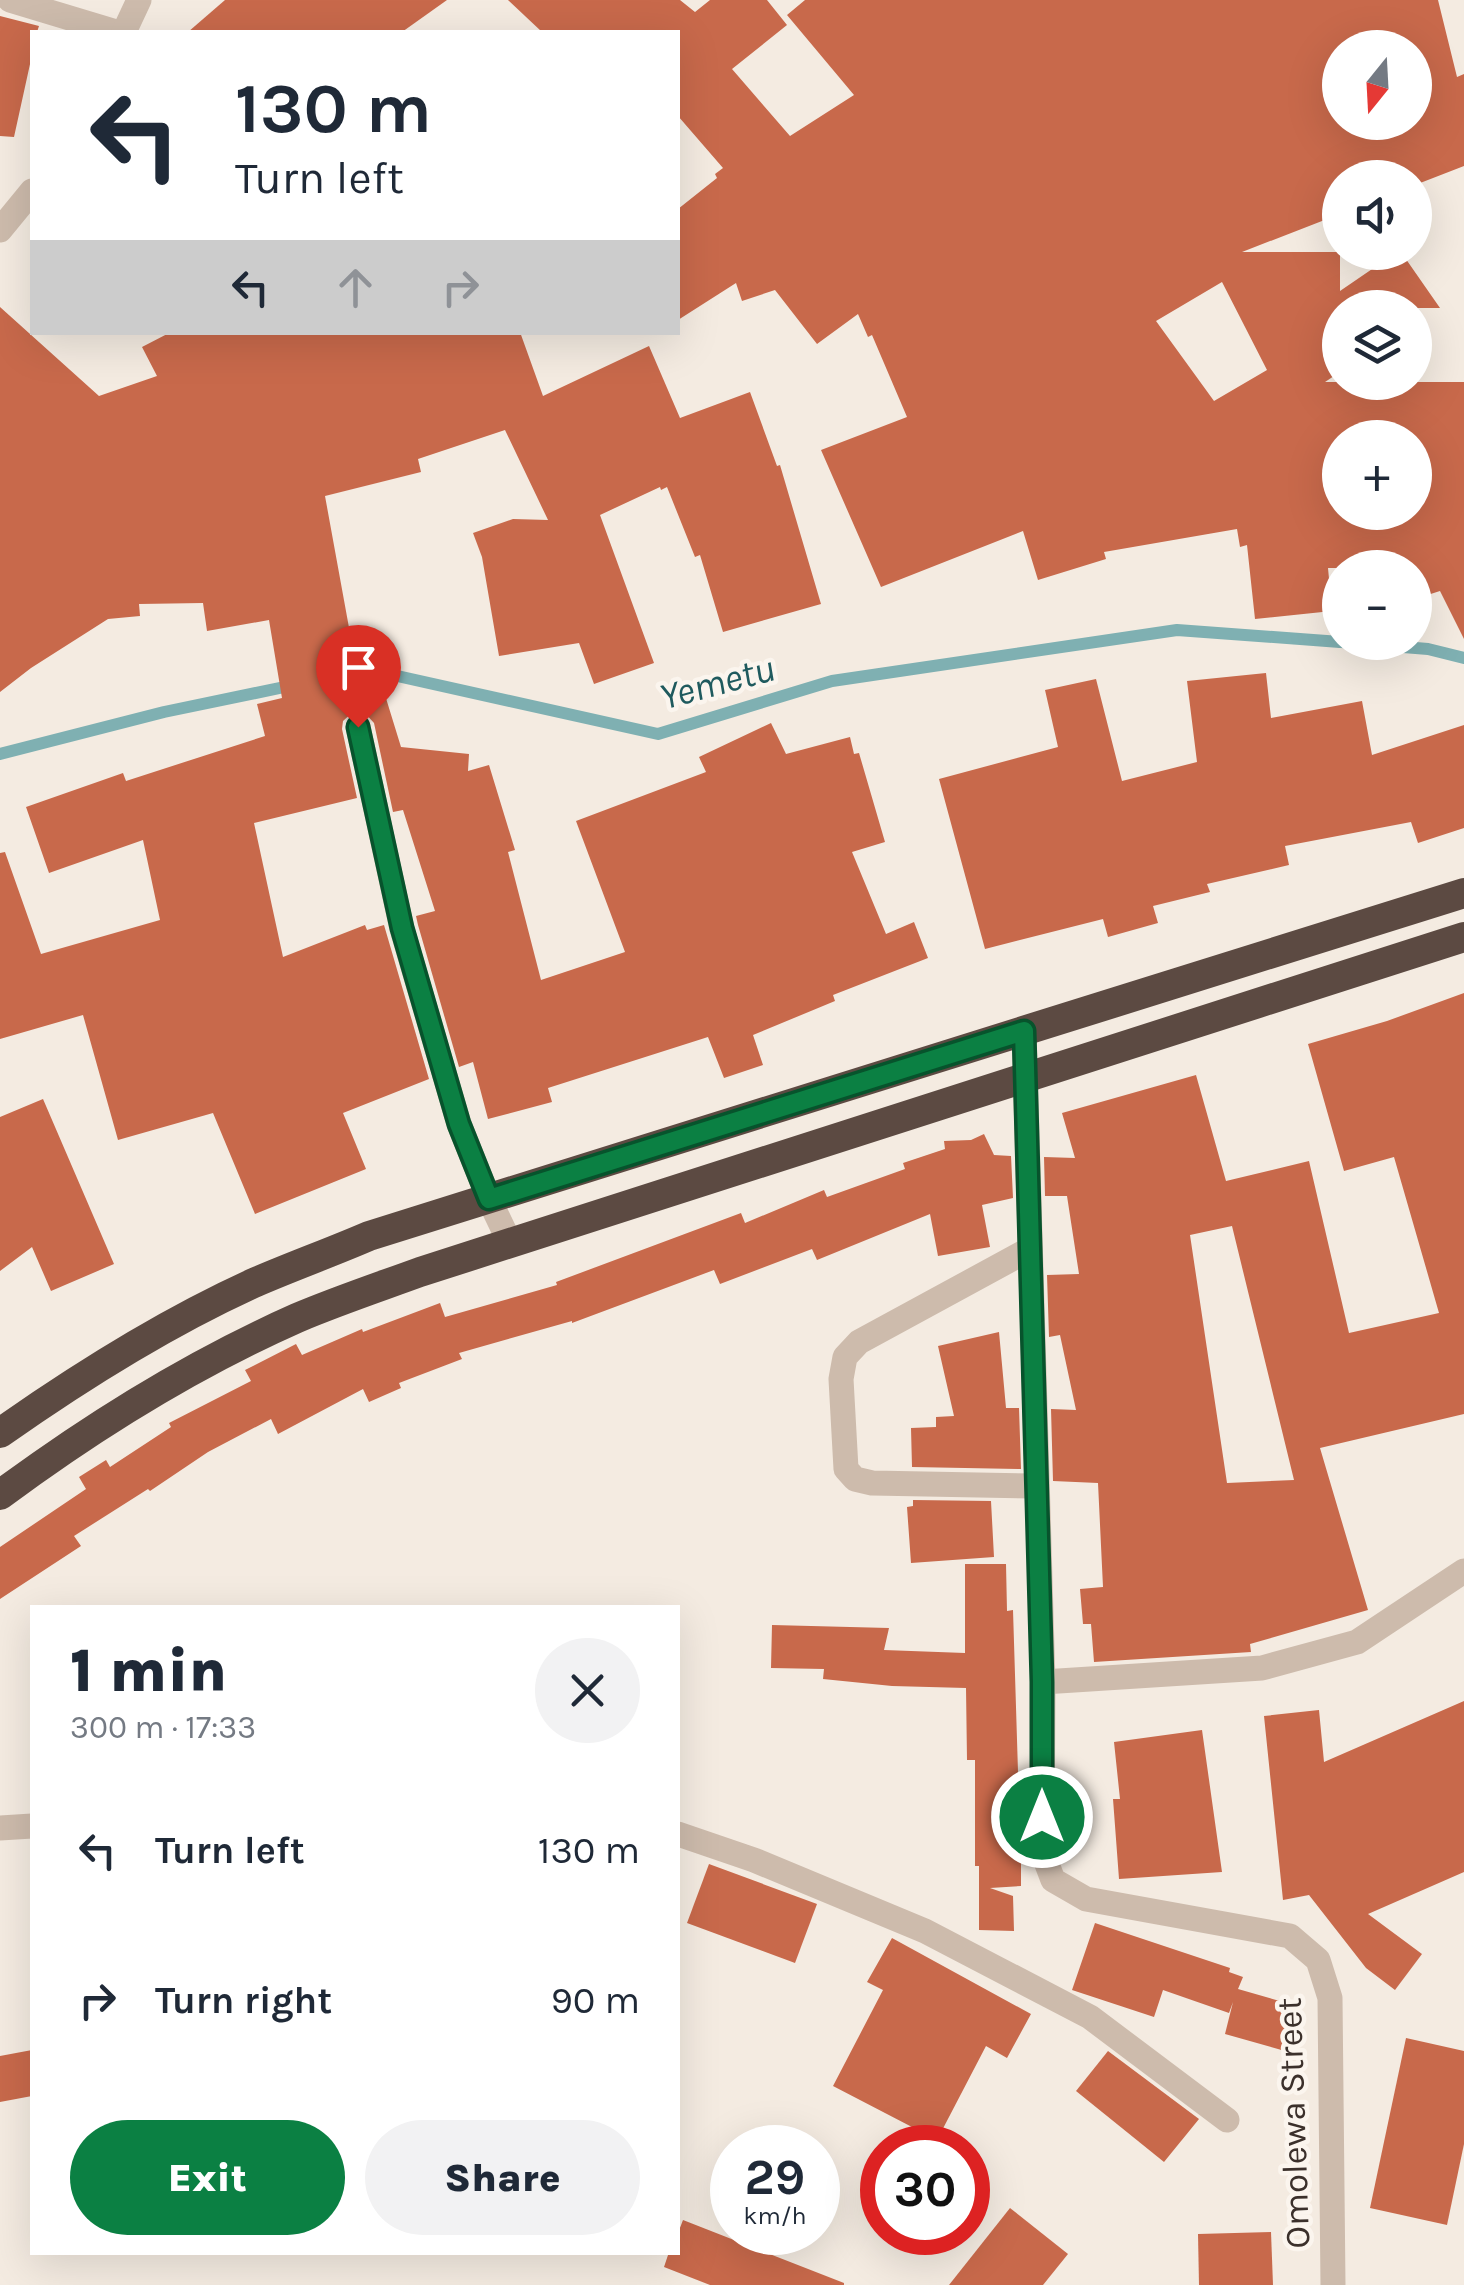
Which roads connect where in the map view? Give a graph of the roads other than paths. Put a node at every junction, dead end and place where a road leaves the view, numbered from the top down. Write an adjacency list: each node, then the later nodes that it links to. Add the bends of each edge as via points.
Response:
1 (10, 0): 3 (street)
2 (140, 0): 4 (street)
3 (113, 30)
4 (121, 30)
5 (30, 193): 6 (street)
6 (0, 230)
7 (358, 727): 12 (street, via 402,928 459,1124)
8 (1464, 893): 10 (highway)
9 (1464, 937): 11 (highway)
10 (1024, 1031): 11 (street); 12 (highway)
11 (1025, 1076): 13 (highway); 14 (street)
12 (489, 1199): 13 (street); 15 (highway, via 370,1236 254,1283 142,1340)
13 (510, 1243): 17 (highway, via 298,1318 196,1368 98,1424)
14 (1030, 1248): 16 (street); 16 (street, via 858,1342 845,1357 841,1378 846,1469 855,1480)
15 (0, 1433)
16 (1036, 1486): 19 (street)
17 (0, 1495)
18 (1464, 1570): 19 (street, via 1357,1642 1262,1668)
19 (1042, 1682): 24 (street, Omolewa Street, via 1042,1850 1053,1880 1086,1898 1290,1936 1318,1960 1330,1998)
20 (30, 1826): 21 (street)
21 (0, 1828)
22 (680, 1835): 23 (street, via 925,1931 1090,2017)
23 (1227, 2120)
24 (1332, 2285)

